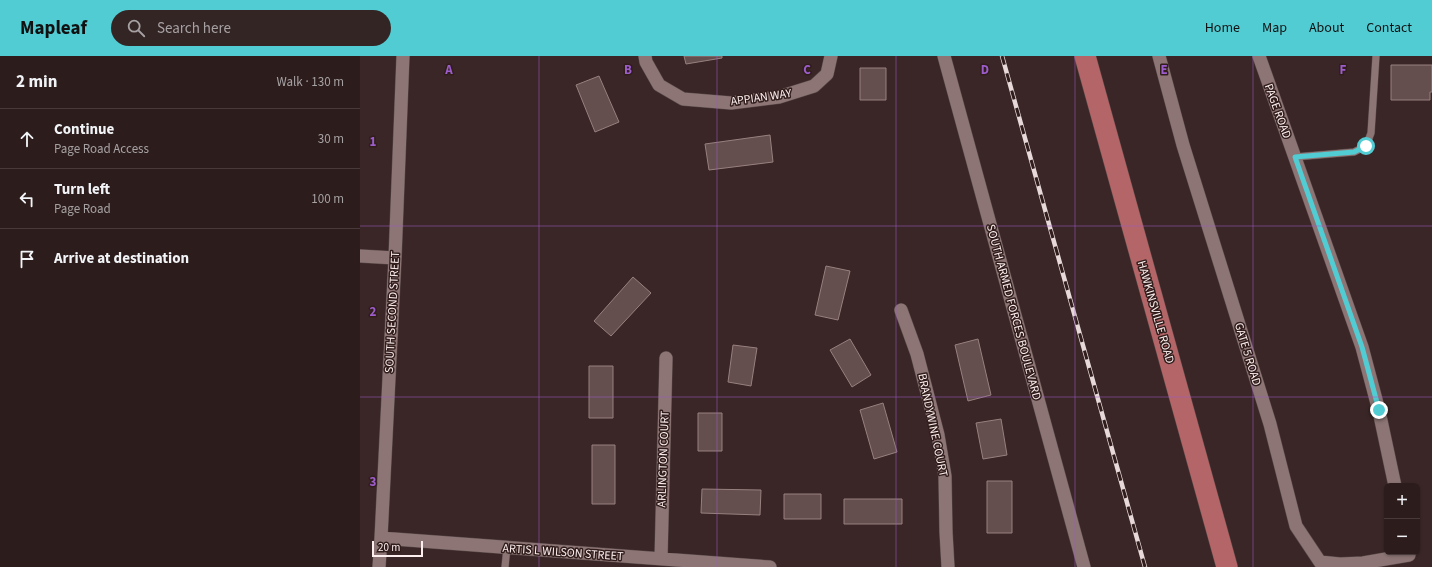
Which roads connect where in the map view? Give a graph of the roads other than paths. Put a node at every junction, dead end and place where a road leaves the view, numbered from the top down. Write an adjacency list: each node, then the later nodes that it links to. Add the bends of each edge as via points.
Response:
1 (403, 56): 11 (street, SOUTH SECOND STREET)
2 (645, 56): 3 (street, APPIAN WAY, via 659,84 683,99 731,103 779,97 814,86 827,74)
3 (831, 56)
4 (944, 56): 24 (street, SOUTH ARMED FORCES BOULEVARD)
5 (1085, 56): 25 (main road, HAWKINSVILLE ROAD)
6 (1159, 56): 17 (street, GATE 5 ROAD, via 1183,144 1268,417 1296,526 1320,562 1363,563)
7 (1258, 56): 9 (street, PAGE ROAD)
8 (1376, 56): 9 (lane, via 1371,133 1366,146 1354,152)
9 (1295, 157): 14 (street, PAGE ROAD, via 1362,347)
10 (360, 256): 11 (street)
11 (395, 258): 15 (street, SOUTH SECOND STREET)
12 (901, 310): 23 (street, BRANDYWINE COURT, via 917,354 939,442 945,476)
13 (666, 358): 18 (street, ARLINGTON COURT)
14 (1394, 483)
15 (381, 538): 16 (street, ARTIS L WILSON STREET); 20 (street, SOUTH SECOND STREET)
16 (507, 547): 18 (street, ARTIS L WILSON STREET); 21 (lane)
17 (1409, 558)
18 (661, 559): 19 (street, ARTIS L WILSON STREET)
19 (692, 564): 22 (street, ARTIS L WILSON STREET)
20 (378, 567)
21 (505, 567)
22 (770, 567)
23 (948, 567)
24 (1084, 567)
25 (1227, 567)

